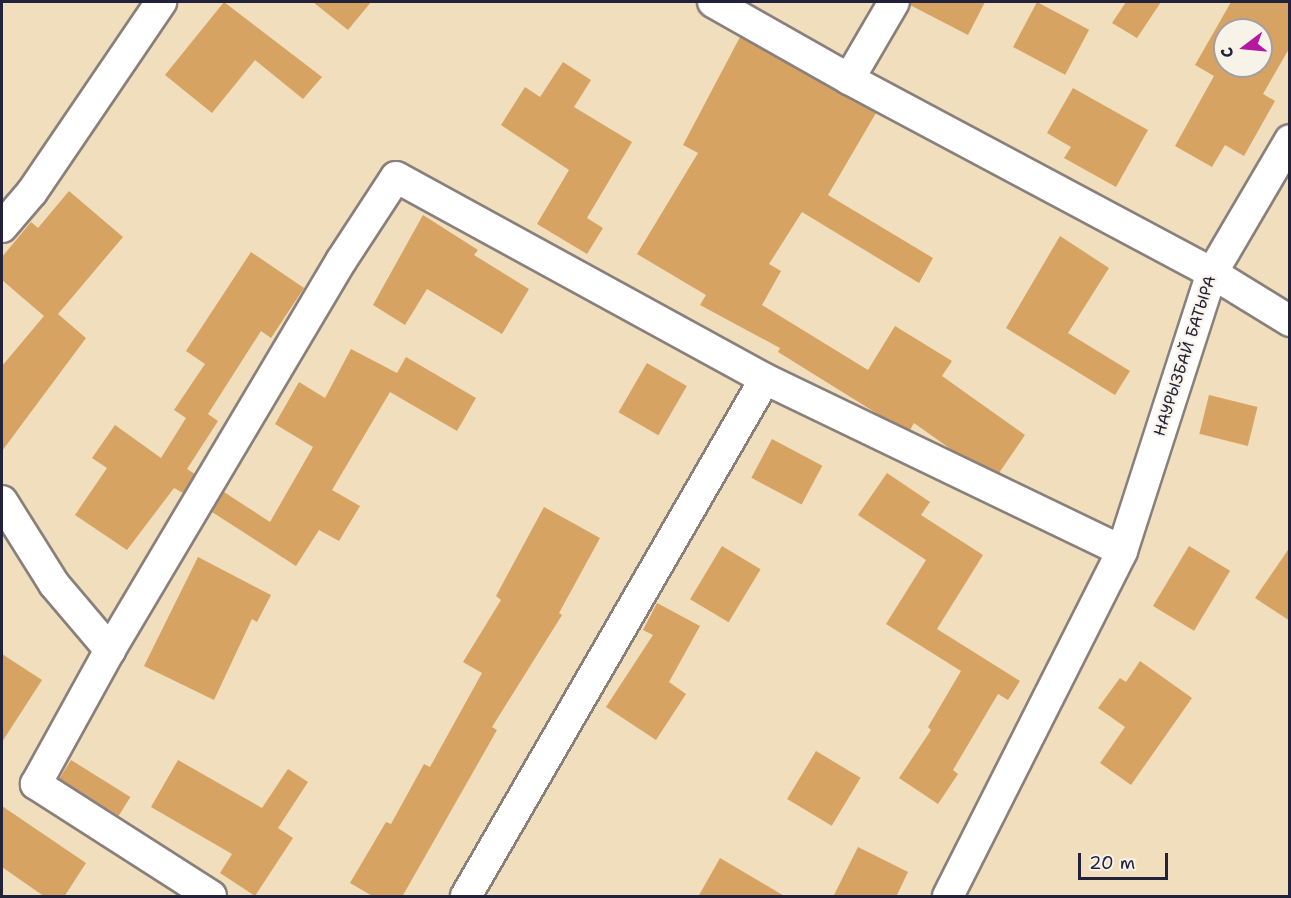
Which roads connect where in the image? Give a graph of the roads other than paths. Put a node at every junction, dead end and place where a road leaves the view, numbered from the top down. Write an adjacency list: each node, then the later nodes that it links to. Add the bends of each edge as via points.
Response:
1 (161, 2): 6 (street, via 32,192)
2 (713, 2): 4 (street)
3 (894, 2): 4 (street)
4 (849, 79): 7 (street)
5 (1290, 140): 7 (street, НАУРЫЗБАЙ БАТЫРА)
6 (2, 227)
7 (1212, 273): 8 (street); 11 (street, НАУРЫЗБАЙ БАТЫРА)
8 (1290, 321)
9 (765, 379): 11 (street); 12 (street, via 396,177 340,261); 14 (street)
10 (2, 501): 12 (street, via 54,584)
11 (1122, 551): 15 (street, НАУРЫЗБАЙ БАТЫРА)
12 (110, 650): 13 (street, via 36,784)
13 (212, 897)
14 (466, 897)
15 (948, 897)

